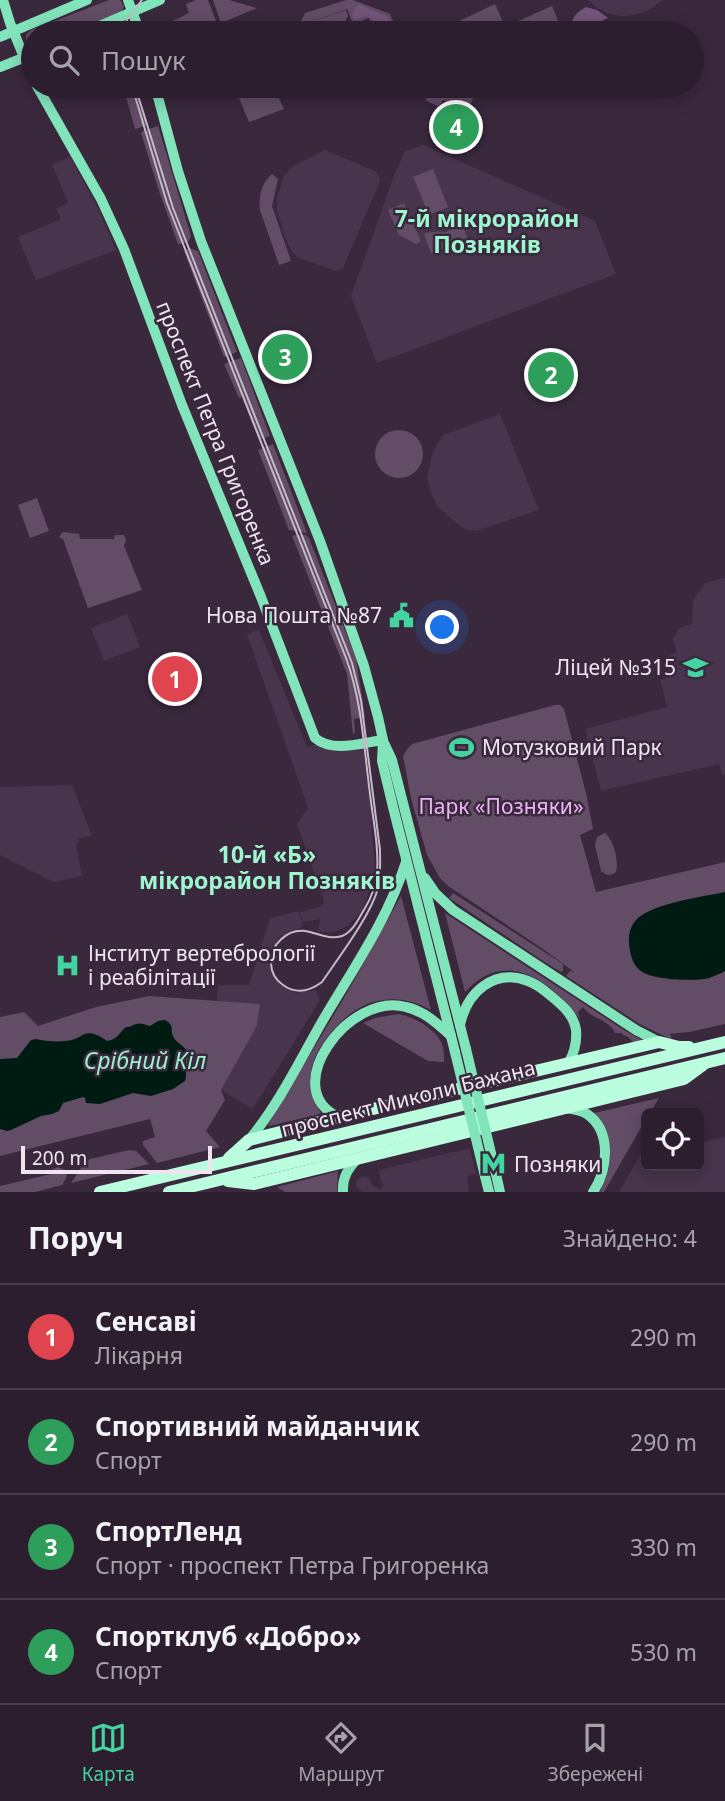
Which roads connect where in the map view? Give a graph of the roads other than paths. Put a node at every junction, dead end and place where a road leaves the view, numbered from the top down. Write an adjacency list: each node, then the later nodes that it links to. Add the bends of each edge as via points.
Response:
1 (3, 0): 8 (main road)
2 (87, 0): 5 (main road)
3 (160, 0): 4 (main road)
4 (130, 6): 6 (main road)
5 (37, 21)
6 (104, 21)
7 (21, 28): 8 (main road)
8 (13, 31): 9 (main road); 10 (main road)
9 (0, 37)
10 (21, 44)
11 (21, 59): 12 (main road)
12 (0, 67)
13 (44, 98): 15 (main road, проспект Петра Григоренка, via 124,249 315,738 331,746)
14 (158, 98): 15 (main road, via 201,241 361,656)
15 (383, 740): 16 (main road, via 382,761); 17 (main road)
16 (406, 862): 19 (main road); 29 (main road, via 393,899 362,954)
17 (418, 866): 18 (main road); 20 (main road, via 453,910)
18 (460, 1027): 23 (main road); 25 (main road, via 468,1002 485,984 504,978 526,980 559,1002 573,1021 576,1040)
19 (451, 1036): 23 (main road); 28 (main road, via 417,1011 398,1005 372,1009 349,1021 324,1052 316,1073 319,1099)
20 (659, 1042): 22 (highway); 25 (highway)
21 (725, 1042): 22 (highway, проспект Миколи Бажана)
22 (700, 1048): 31 (highway, проспект Миколи Бажана)
23 (460, 1050): 32 (main road, bridge)
24 (725, 1058): 26 (highway, проспект Миколи Бажана)
25 (569, 1062): 28 (highway)
26 (706, 1062): 27 (highway, via 684,1079); 33 (highway, проспект Миколи Бажана)
27 (562, 1108): 30 (highway); 39 (main road, via 585,1113 601,1134 604,1171)
28 (340, 1117): 29 (highway)
29 (249, 1140): 31 (highway)
30 (358, 1158): 33 (highway, via 254,1184); 36 (main road, via 346,1171)
31 (223, 1163): 34 (highway, проспект Миколи Бажана)
32 (490, 1175): 37 (main road); 38 (main road)
33 (211, 1182): 35 (highway, проспект Миколи Бажана)
34 (100, 1192)
35 (169, 1192)
36 (343, 1192)
37 (489, 1192)
38 (500, 1192)
39 (593, 1192)

